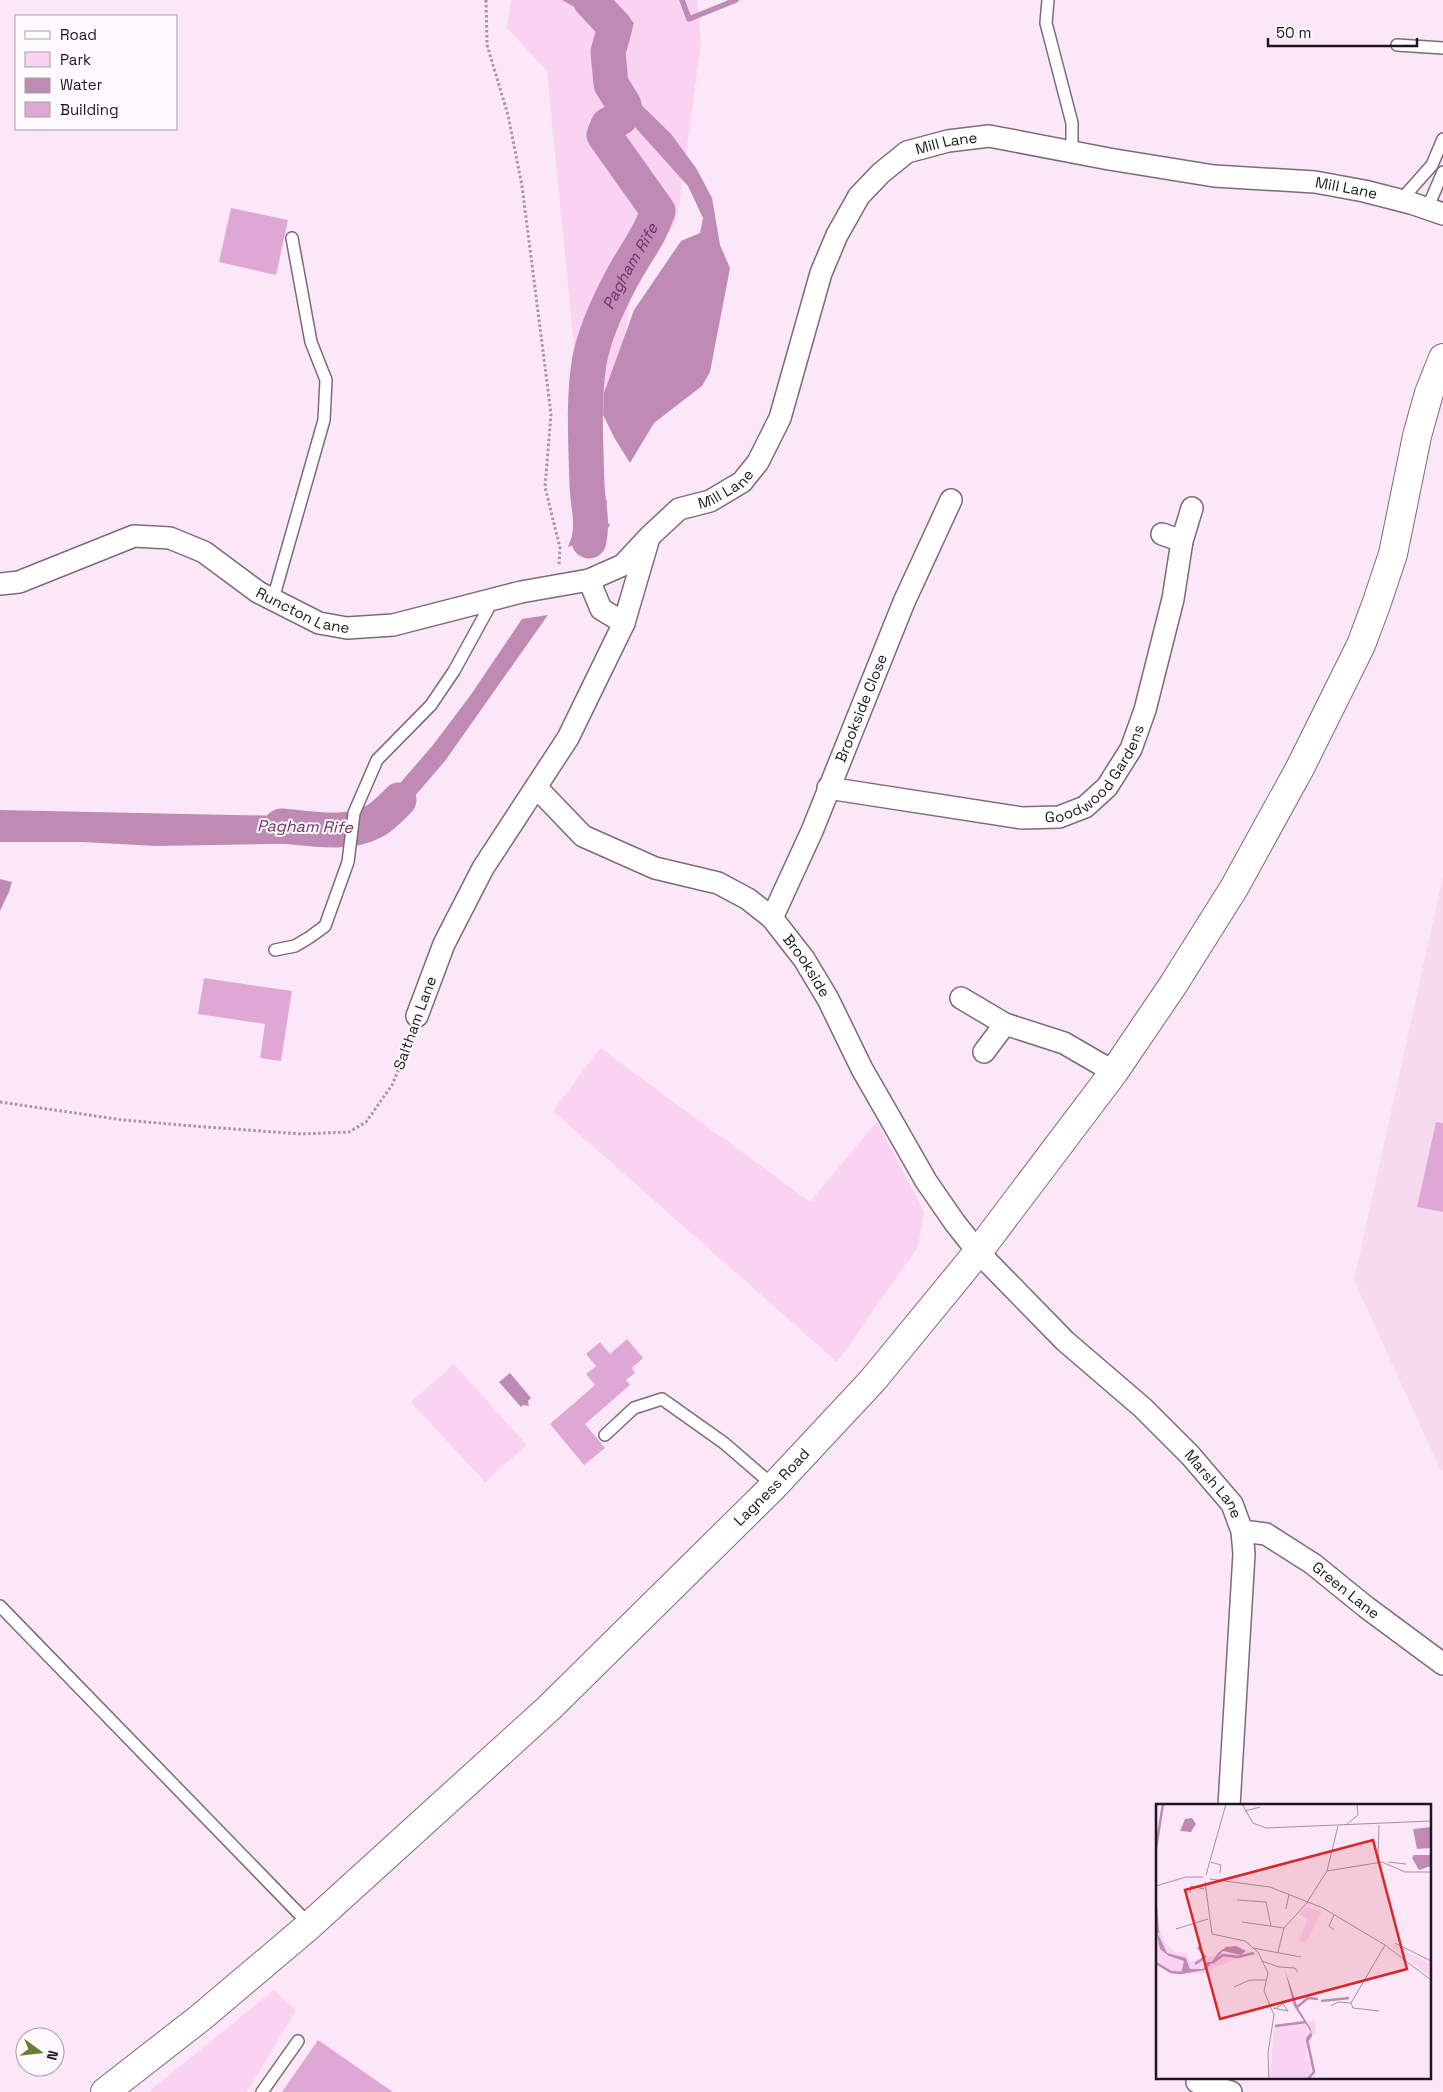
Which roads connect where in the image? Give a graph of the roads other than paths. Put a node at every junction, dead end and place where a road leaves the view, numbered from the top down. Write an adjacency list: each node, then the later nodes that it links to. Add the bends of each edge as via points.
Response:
1 (1048, 0): 5 (lane, via 1046,23 1072,123)
2 (1397, 45): 3 (lane)
3 (1443, 48)
4 (1443, 139): 7 (lane, via 1432,165)
5 (1072, 152): 7 (street, Mill Lane, via 1214,176 1315,182); 14 (street, Mill Lane, via 989,136 948,141 907,152 881,173 859,196 837,234 821,273 780,418 758,462 742,482 710,501 679,510)
6 (1443, 172): 8 (lane)
7 (1401, 200): 8 (street, Mill Lane)
8 (1435, 211)
9 (292, 238): 19 (lane, via 311,342 326,380 324,420)
10 (1443, 358): 30 (main road, Lagness Road, via 1417,436 1393,554 1361,645 1300,768 1234,888)
11 (950, 500): 23 (street, Brookside Close, via 904,602)
12 (1192, 508): 15 (street, Goodwood Gardens)
13 (1162, 534): 15 (street)
14 (650, 536): 16 (street, Mill Lane); 21 (street, Saltham Lane)
15 (1182, 541): 23 (street, Goodwood Gardens, via 1173,599 1145,710 1130,749 1106,787 1085,807 1059,817 1022,818)
16 (623, 565): 17 (street, Runcton Lane)
17 (589, 580): 20 (street, Runcton Lane); 21 (street, via 601,610)
18 (0, 584): 19 (street, Runcton Lane, via 19,582 134,536 170,538 204,552 258,592)
19 (273, 599): 20 (street, Runcton Lane, via 319,623 347,628 393,625)
20 (494, 600): 25 (lane, via 431,705 377,760 354,813 348,862 325,926 295,946)
21 (624, 624): 22 (street, Saltham Lane, via 568,738)
22 (536, 787): 24 (street, Brookside, via 583,836 655,868 718,883 748,899); 27 (street, Saltham Lane, via 483,868 444,944)
23 (828, 788): 24 (street, Brookside Close)
24 (772, 918): 31 (street, Brookside, via 804,959 828,999 862,1068 926,1181)
25 (275, 950)
26 (961, 998): 28 (street)
27 (417, 1016)
28 (1005, 1024): 29 (street); 30 (street, via 1064,1043)
29 (984, 1052)
30 (1114, 1072): 31 (main road, Lagness Road)
31 (978, 1252): 33 (main road, Lagness Road, via 873,1380); 34 (street, Marsh Lane, via 1065,1341 1143,1408 1190,1455 1232,1504)
32 (605, 1435): 33 (lane, via 634,1408 662,1399 724,1443)
33 (774, 1486): 38 (main road, Lagness Road, via 549,1708)
34 (1242, 1531): 36 (street, Green Lane, via 1266,1534 1313,1564); 37 (street, Marsh Lane, via 1244,1554)
35 (0, 1606): 38 (lane)
36 (1443, 1664)
37 (1229, 1804)
38 (310, 1925): 41 (main road, Lagness Road, via 200,2018)
39 (298, 2041): 42 (lane)
40 (1197, 2084): 43 (street)
41 (105, 2092)
42 (262, 2092)
43 (1231, 2092)

